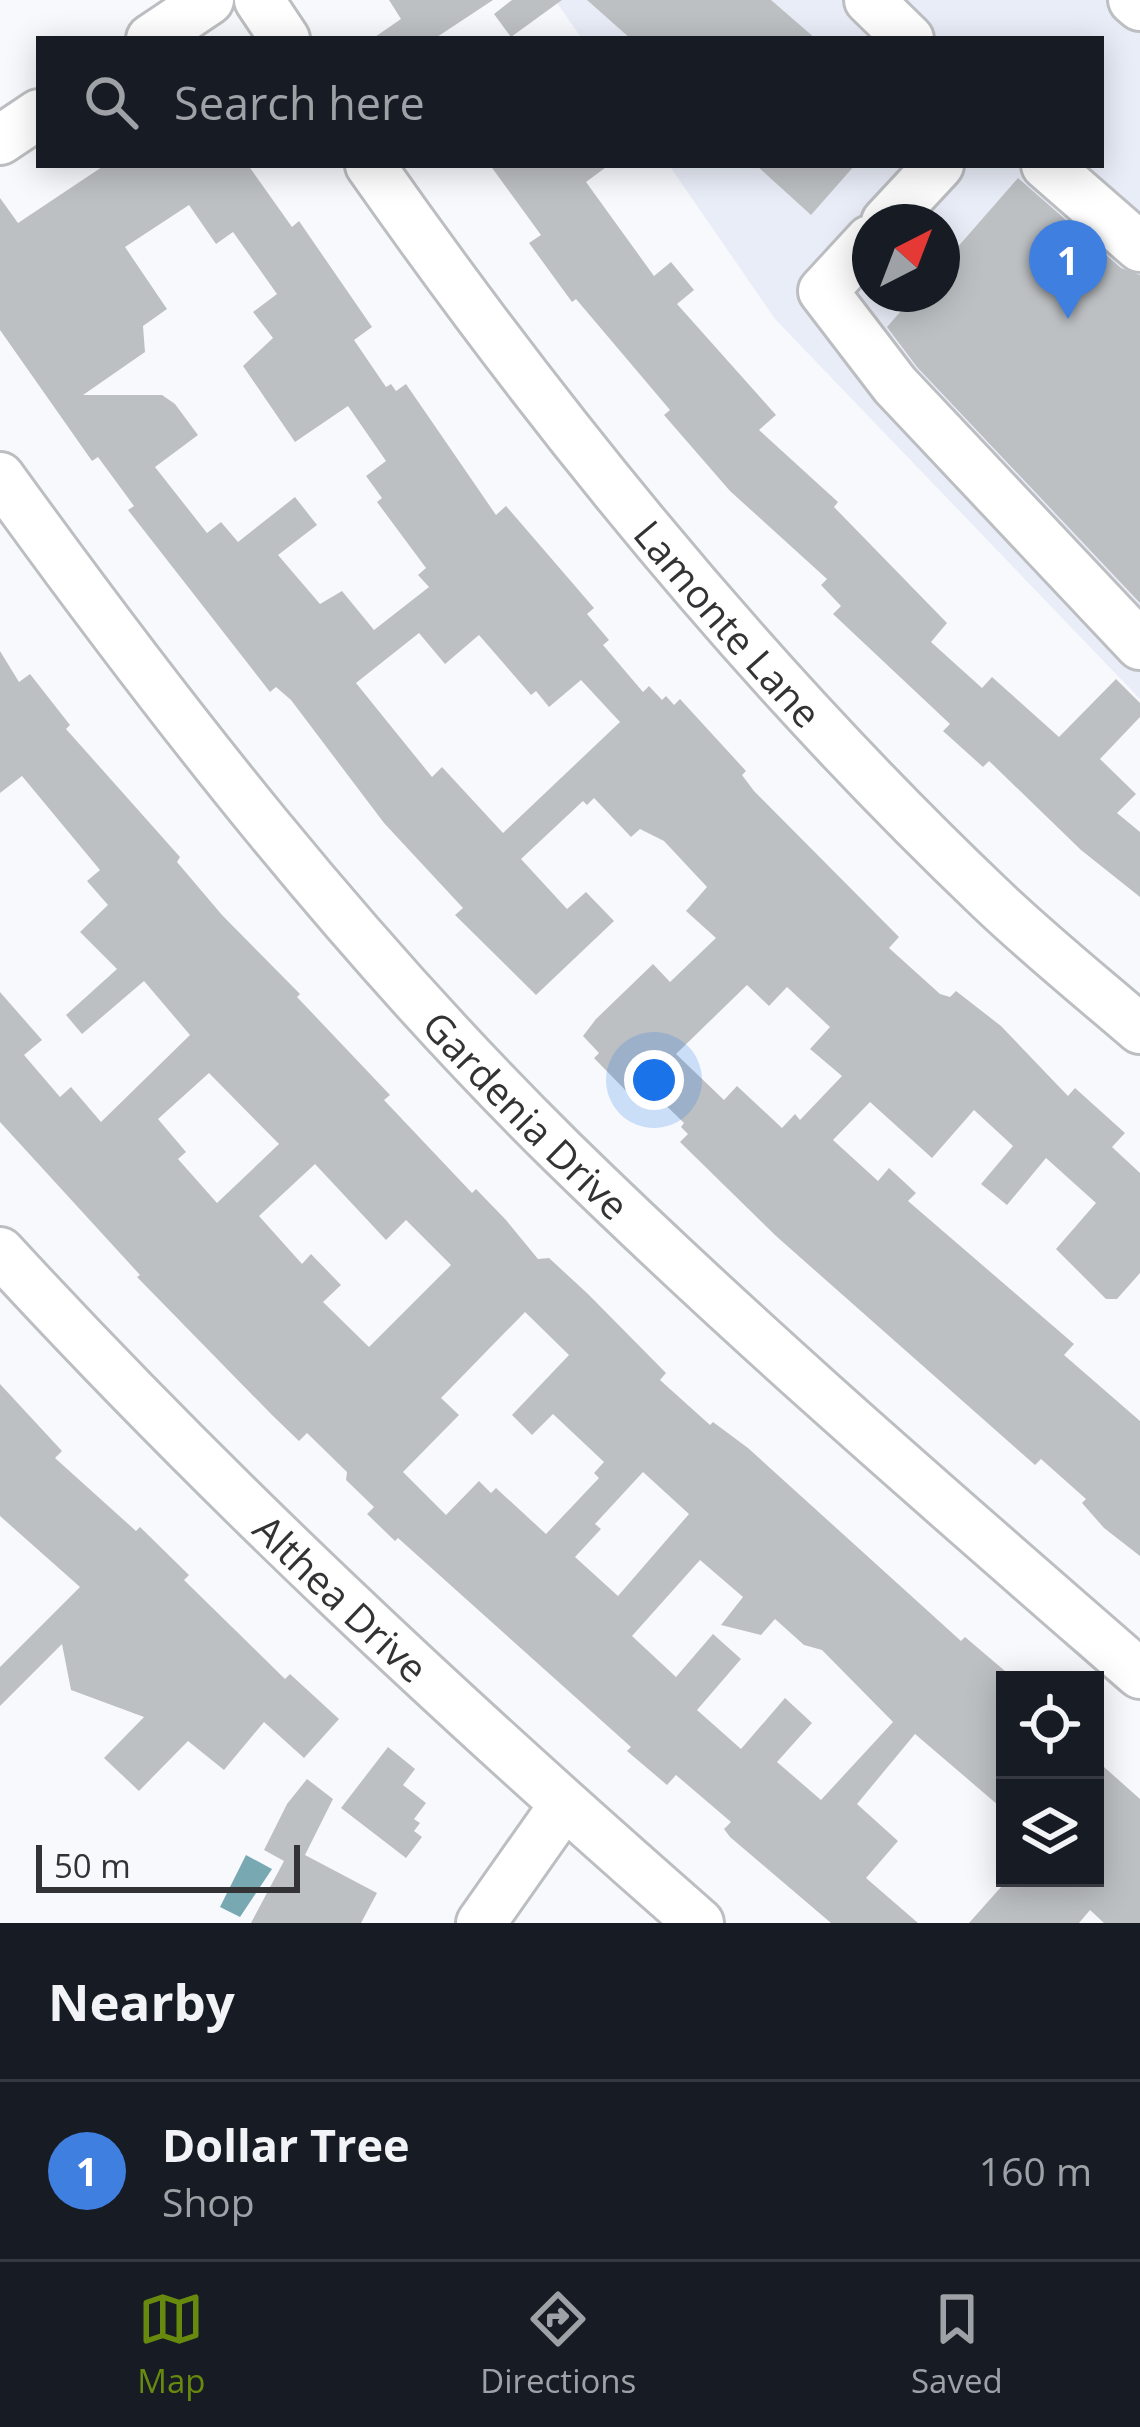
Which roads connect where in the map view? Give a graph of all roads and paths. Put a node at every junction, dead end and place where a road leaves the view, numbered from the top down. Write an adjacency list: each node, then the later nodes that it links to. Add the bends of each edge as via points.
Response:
1 (209, 0): 6 (street)
2 (259, 0): 7 (street)
3 (869, 0): 8 (street)
4 (1133, 0): 5 (street)
5 (1140, 6)
6 (155, 36)
7 (283, 36)
8 (906, 36)
9 (36, 116): 10 (street)
10 (0, 140)
11 (372, 168): 19 (street, Lamonte Lane, via 563,428 771,674 990,898)
12 (936, 168): 14 (street)
13 (1049, 168): 15 (street)
14 (903, 204)
15 (1140, 247)
16 (852, 260): 18 (street, via 823,291 895,385)
17 (0, 477): 21 (street, Gardenia Drive, via 246,804 560,1150 818,1393)
18 (1140, 645)
19 (1140, 1030)
20 (0, 1252): 22 (street, Althea Drive, via 293,1557)
21 (1140, 1674)
22 (564, 1805): 23 (street); 24 (street, Althea Drive)
23 (481, 1923)
24 (699, 1923)

